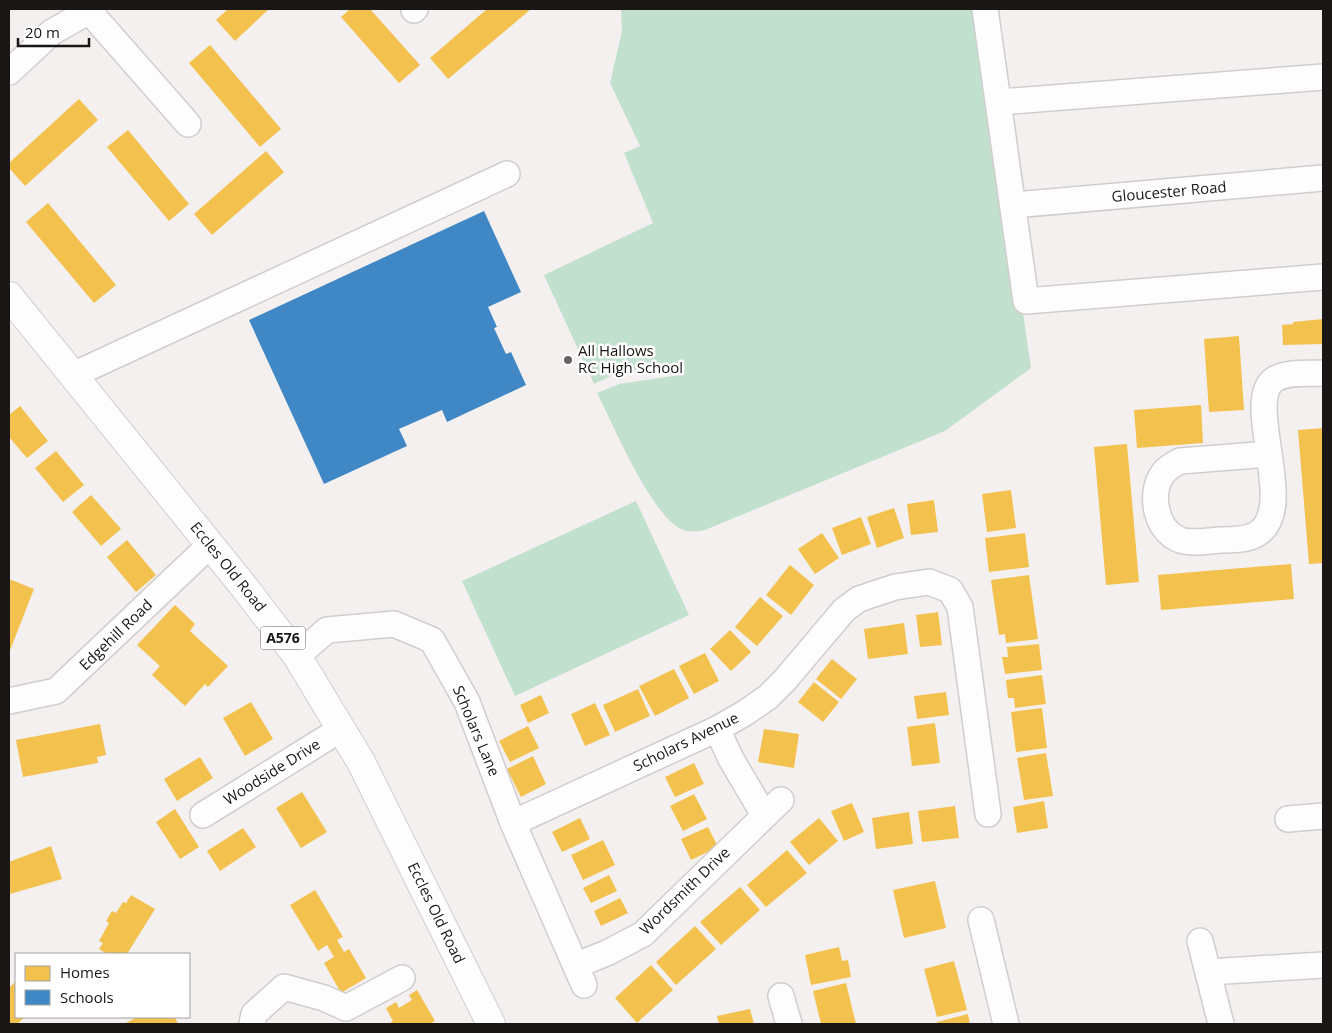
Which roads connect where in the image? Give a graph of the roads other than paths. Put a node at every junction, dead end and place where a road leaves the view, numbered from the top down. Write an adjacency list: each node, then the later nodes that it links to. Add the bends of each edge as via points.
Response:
1 (985, 9): 5 (street)
2 (91, 10): 3 (street, via 52,32); 6 (street)
3 (9, 72)
4 (1323, 77): 5 (street)
5 (999, 102): 9 (street)
6 (188, 124)
7 (507, 174): 13 (street)
8 (1323, 178): 9 (street, Gloucester Road)
9 (1014, 205): 10 (street, via 1026,300)
10 (1323, 277)
11 (9, 296): 13 (main road, Eccles Old Road / A576)
12 (1323, 373): 14 (street, via 1285,375 1273,380 1265,391 1263,401)
13 (72, 375): 15 (main road, Eccles Old Road / A576)
14 (1270, 454): 14 (street, via 1272,509 1269,519 1255,535 1190,542 1171,535 1164,526 1158,516 1157,484 1170,466 1180,462)
15 (210, 545): 16 (main road, Eccles Old Road / A576); 17 (street, Edgehill Road, via 56,691)
16 (297, 656): 18 (main road, Eccles Old Road / A576); 24 (street, Scholars Lane, via 327,630 394,624 432,640 466,702)
17 (9, 701)
18 (341, 729): 21 (street, Woodside Drive); 32 (main road, Eccles Old Road / A576, via 361,762)
19 (717, 729): 20 (street, Scholars Avenue, via 768,697 844,610 860,599 894,586 937,583 950,590 960,607); 24 (street, Scholars Avenue); 24 (street, Wordsmith Drive, via 731,759 772,807 643,934 608,952 581,975)
20 (988, 814)
21 (204, 815)
22 (1323, 816): 23 (street)
23 (1288, 819)
24 (513, 823)
25 (981, 920): 34 (street)
26 (1200, 941): 28 (street)
27 (1323, 964): 28 (street)
28 (1208, 972): 35 (street)
29 (402, 978): 31 (street, via 346,1008 284,987 254,1014)
30 (781, 996): 33 (street)
31 (252, 1024)
32 (491, 1024)
33 (789, 1024)
34 (1006, 1024)
35 (1221, 1024)

